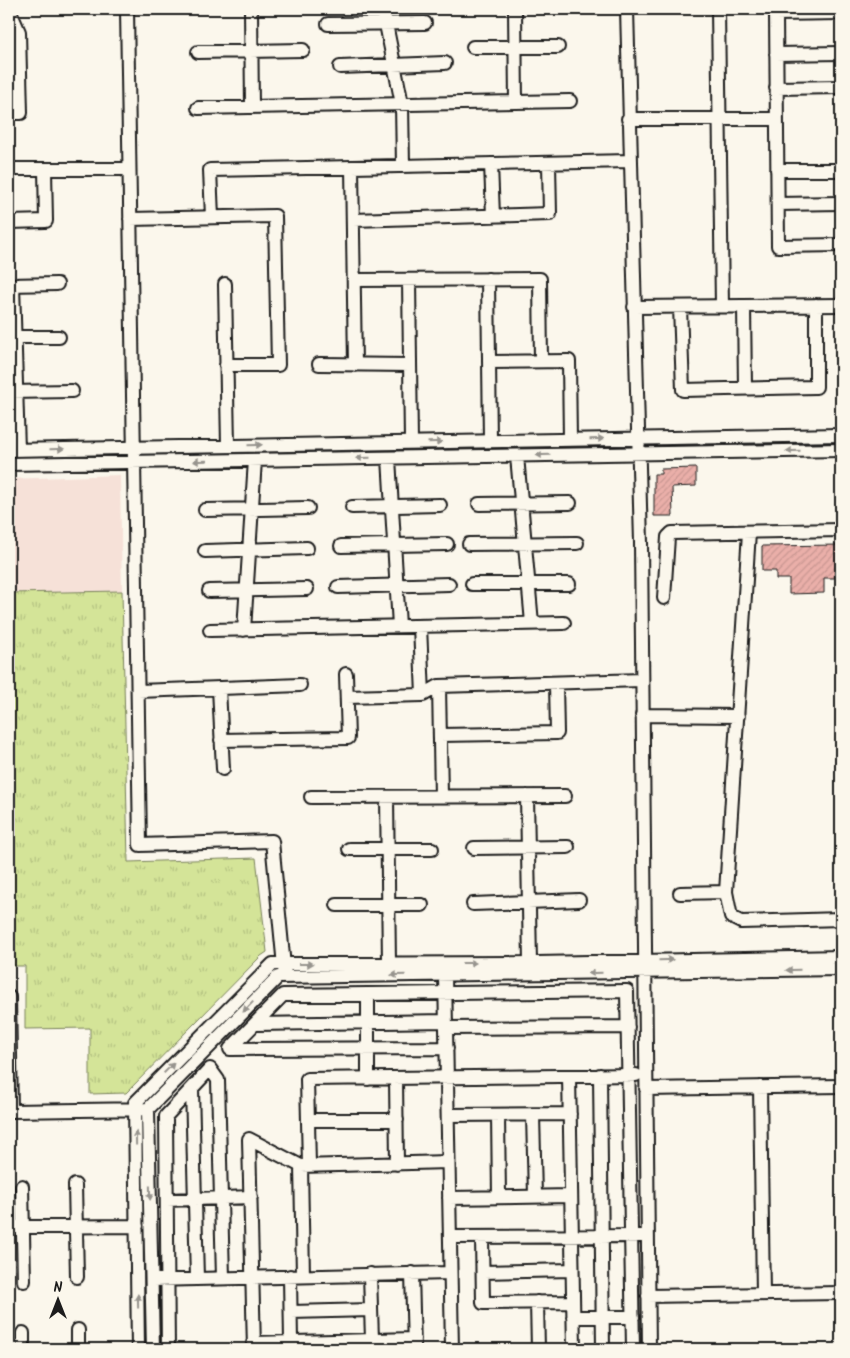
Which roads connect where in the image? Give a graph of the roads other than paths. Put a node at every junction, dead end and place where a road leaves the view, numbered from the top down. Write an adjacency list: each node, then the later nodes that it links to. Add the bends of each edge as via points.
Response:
1 (9, 9): 30 (street, via 19,32 21,113)
2 (127, 9): 40 (street)
3 (251, 9): 16 (street)
4 (382, 9): 9 (street)
5 (515, 9): 12 (street)
6 (627, 9): 31 (street)
7 (718, 9): 32 (street)
8 (841, 13): 19 (street, via 776,14)
9 (386, 23): 10 (street); 11 (street); 21 (street)
10 (425, 23)
11 (328, 24)
12 (516, 47): 13 (street); 14 (street); 26 (street)
13 (558, 47)
14 (473, 48)
15 (303, 50): 16 (street)
16 (252, 51): 17 (street); 28 (street)
17 (198, 52)
18 (841, 53): 19 (street)
19 (776, 54): 24 (street)
20 (445, 63): 21 (street)
21 (394, 65): 22 (street); 27 (street)
22 (340, 67)
23 (841, 87): 24 (street)
24 (776, 88): 33 (street)
25 (570, 100): 26 (street)
26 (516, 102): 27 (street)
27 (402, 104): 28 (street); 37 (street)
28 (252, 107): 29 (street)
29 (198, 108)
30 (9, 113)
31 (628, 119): 32 (street); 34 (street)
32 (720, 119): 33 (street); 60 (street)
33 (777, 120): 42 (street)
34 (630, 161): 35 (street); 62 (street)
35 (549, 163): 36 (street); 46 (street, via 550,214)
36 (491, 164): 37 (street); 46 (street)
37 (403, 166): 38 (street)
38 (352, 167): 47 (street, via 210,170); 49 (street)
39 (45, 169): 40 (street); 41 (street); 50 (street, via 46,221)
40 (129, 169): 48 (street)
41 (9, 170)
42 (777, 170): 43 (street); 45 (street)
43 (841, 170)
44 (841, 203): 45 (street)
45 (778, 204): 51 (street, via 778,246)
46 (493, 216): 49 (street)
47 (212, 217): 48 (street); 69 (street, via 275,216 278,365)
48 (130, 219): 81 (street)
49 (353, 220): 53 (street)
50 (9, 222)
51 (841, 245)
52 (488, 279): 54 (street); 66 (street, via 540,279); 67 (street)
53 (354, 280): 54 (street); 70 (street)
54 (409, 280): 71 (street)
55 (57, 284): 57 (street)
56 (225, 284): 69 (street)
57 (11, 285): 64 (street)
58 (816, 305): 59 (street); 61 (street); 72 (street, via 816,387)
59 (841, 305)
60 (722, 306): 61 (street); 63 (street)
61 (744, 306): 72 (street)
62 (634, 307): 63 (street); 76 (street)
63 (680, 307): 72 (street, via 683,390)
64 (12, 337): 65 (street); 74 (street)
65 (59, 337)
66 (541, 361): 67 (street); 77 (street, via 569,361)
67 (489, 362): 78 (street)
68 (319, 364): 70 (street)
69 (226, 365): 80 (street)
70 (355, 365): 71 (street)
71 (410, 365): 79 (street)
72 (745, 388)
73 (72, 391): 74 (street)
74 (13, 392): 82 (street)
75 (841, 435): 76 (street)
76 (638, 439): 77 (street, one-way to 76); 84 (street)
77 (570, 440): 78 (street)
78 (490, 441): 79 (street, one-way to 78)
79 (411, 442): 80 (street, one-way to 79)
80 (228, 446): 81 (street)
81 (134, 447): 82 (street, one-way to 81); 88 (street)
82 (13, 450)
83 (841, 450): 84 (street, one-way to 84)
84 (638, 454): 85 (street, one-way to 85); 127 (street)
85 (517, 456): 86 (street); 90 (street)
86 (389, 458): 87 (street, one-way to 87); 94 (street)
87 (255, 460): 88 (street, one-way to 88); 97 (street)
88 (134, 462): 89 (street); 132 (street)
89 (9, 464)
90 (521, 503): 91 (street); 92 (street); 101 (street)
91 (570, 503)
92 (479, 504)
93 (440, 505): 94 (street)
94 (392, 506): 95 (street); 105 (street)
95 (352, 507)
96 (308, 508): 97 (street)
97 (252, 509): 98 (street); 108 (street)
98 (205, 510)
99 (841, 530): 100 (street)
100 (749, 532): 119 (street, via 669,534); 136 (street)
101 (524, 543): 102 (street); 104 (street); 112 (street)
102 (577, 543)
103 (447, 544): 105 (street)
104 (469, 544)
105 (394, 545): 106 (street); 114 (street)
106 (341, 546)
107 (307, 548): 108 (street)
108 (249, 550): 109 (street); 117 (street)
109 (205, 551)
110 (449, 584): 114 (street)
111 (472, 584): 112 (street)
112 (528, 584): 113 (street); 120 (street)
113 (568, 584)
114 (397, 586): 115 (street); 122 (street)
115 (338, 587)
116 (307, 588): 117 (street)
117 (247, 590): 118 (street); 125 (street)
118 (209, 591)
119 (664, 598)
120 (532, 623): 121 (street); 123 (street)
121 (564, 623)
122 (399, 626): 123 (street); 125 (street)
123 (420, 626): 133 (street)
124 (210, 630): 125 (street)
125 (244, 630)
126 (346, 674): 134 (street)
127 (642, 680): 128 (street); 135 (street)
128 (556, 683): 130 (street); 137 (street, via 557,734)
129 (300, 685): 131 (street)
130 (439, 686): 133 (street); 137 (street)
131 (218, 688): 132 (street); 138 (street)
132 (138, 691): 162 (street, via 140,845 272,841)
133 (423, 695): 134 (street)
134 (347, 698): 138 (street, via 348,738)
135 (642, 715): 136 (street); 164 (street)
136 (738, 716): 151 (street)
137 (440, 735): 140 (street)
138 (221, 740): 139 (street)
139 (223, 769)
140 (441, 796): 141 (street); 144 (street)
141 (526, 796): 142 (street); 147 (street)
142 (566, 796)
143 (311, 797): 144 (street)
144 (387, 797): 149 (street)
145 (568, 847): 147 (street)
146 (474, 848): 147 (street)
147 (528, 848): 154 (street)
148 (349, 849): 149 (street)
149 (388, 849): 150 (street); 157 (street)
150 (432, 849)
151 (726, 892): 152 (street); 159 (street, via 731,917 740,922)
152 (680, 893)
153 (579, 900): 154 (street)
154 (529, 902): 155 (street); 161 (street)
155 (473, 904)
156 (337, 905): 157 (street)
157 (388, 905): 158 (street); 163 (street)
158 (422, 905)
159 (841, 919)
160 (841, 957): 164 (street, one-way to 160)
161 (530, 963): 163 (street, one-way to 161); 164 (street)
162 (284, 964): 163 (street, one-way to 163); 167 (street); 188 (street, one-way to 162, via 135,1102 272,964)
163 (389, 964)
164 (644, 966): 165 (street, one-way to 164); 166 (street, one-way to 166); 177 (street)
165 (841, 969)
166 (446, 975): 167 (street, one-way to 167); 169 (street)
167 (285, 977): 188 (street, one-way to 188, via 278,977)
168 (368, 994): 169 (street); 171 (street); 172 (street, via 283,995)
169 (446, 994): 173 (street); 174 (street, via 627,991)
170 (9, 996): 189 (street)
171 (368, 1022): 172 (street); 173 (street); 175 (street)
172 (256, 1024): 175 (street, via 230,1049)
173 (446, 1025): 174 (street); 176 (street)
174 (628, 1027): 179 (street)
175 (368, 1048): 176 (street); 183 (street)
176 (446, 1048): 182 (street)
177 (646, 1074): 179 (street); 187 (street)
178 (600, 1075): 179 (street); 180 (street); 214 (street)
179 (629, 1075): 215 (street)
180 (569, 1076): 182 (street); 190 (street)
181 (396, 1078): 182 (street); 183 (street); 195 (street)
182 (447, 1078): 193 (street)
183 (368, 1079): 194 (street, via 307,1080)
184 (841, 1086): 185 (street)
185 (760, 1087): 187 (street); 233 (street)
186 (192, 1089): 205 (street, via 210,1070 218,1080); 207 (street); 208 (street, via 166,1116)
187 (646, 1089): 216 (street)
188 (142, 1109): 189 (street); 210 (street, one-way to 188); 230 (street, one-way to 230)
189 (10, 1112)
190 (570, 1114): 192 (street); 202 (street)
191 (498, 1115): 192 (street); 193 (street); 204 (street)
192 (533, 1115): 201 (street)
193 (448, 1116): 196 (street)
194 (308, 1120): 195 (street); 198 (street)
195 (397, 1120): 197 (street)
196 (448, 1162): 197 (street); 206 (street)
197 (397, 1164): 198 (street)
198 (305, 1166): 203 (street, via 249,1139); 224 (street)
199 (75, 1185): 209 (street)
200 (22, 1186): 212 (street)
201 (535, 1196): 202 (street); 204 (street)
202 (571, 1196): 213 (street)
203 (251, 1197): 205 (street); 226 (street)
204 (498, 1197): 206 (street)
205 (221, 1198): 207 (street); 228 (street)
206 (449, 1198): 217 (street)
207 (195, 1199): 208 (street); 227 (street)
208 (167, 1200): 229 (street)
209 (76, 1226): 210 (street); 212 (street); 225 (street)
210 (137, 1226): 251 (street, one-way to 210)
211 (9, 1227): 212 (street)
212 (22, 1227): 231 (street)
213 (572, 1236): 214 (street); 218 (street); 219 (street)
214 (602, 1236): 215 (street); 240 (street)
215 (632, 1236): 216 (street); 241 (street)
216 (648, 1236): 234 (street)
217 (450, 1237): 218 (street); 220 (street)
218 (482, 1237): 221 (street)
219 (572, 1270): 221 (street); 236 (street)
220 (450, 1272): 223 (street); 254 (street)
221 (483, 1272): 235 (street, via 483,1303)
222 (370, 1274): 223 (street); 224 (street); 237 (street)
223 (412, 1274): 246 (street)
224 (297, 1276): 226 (street); 238 (street)
225 (77, 1277)
226 (253, 1277): 228 (street); 248 (street)
227 (197, 1278): 228 (street); 229 (street)
228 (223, 1278)
229 (168, 1279): 230 (street); 253 (street)
230 (152, 1280): 252 (street)
231 (24, 1281)
232 (841, 1292): 233 (street)
233 (763, 1294): 234 (street)
234 (648, 1296): 259 (street)
235 (537, 1302): 236 (street); 255 (street)
236 (573, 1302): 239 (street)
237 (371, 1310): 238 (street); 244 (street)
238 (291, 1312): 245 (street)
239 (573, 1317): 240 (street); 256 (street)
240 (603, 1317): 241 (street); 257 (street)
241 (633, 1318): 258 (street)
242 (78, 1330): 250 (street)
243 (23, 1333): 249 (street)
244 (372, 1340): 246 (street); 247 (street)
245 (291, 1342): 247 (street); 248 (street)
246 (414, 1344)
247 (332, 1345)
248 (254, 1346)
249 (23, 1349)
250 (78, 1349)
251 (138, 1349)
252 (153, 1349)
253 (168, 1349)
254 (452, 1349)
255 (538, 1349)
256 (574, 1349)
257 (604, 1349)
258 (633, 1349)
259 (649, 1349)

